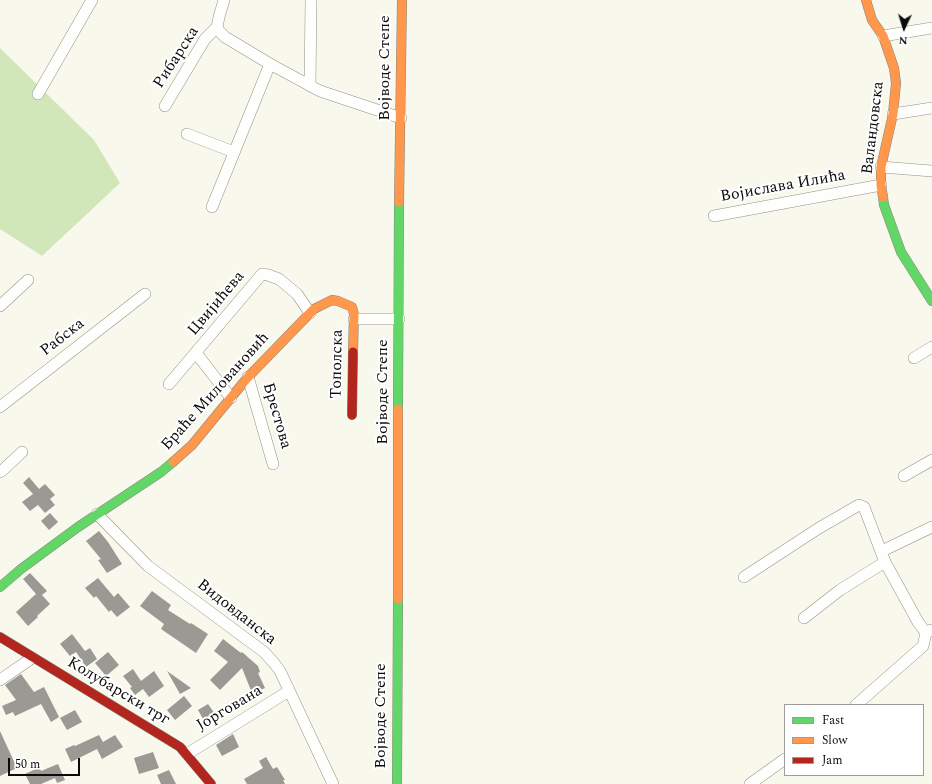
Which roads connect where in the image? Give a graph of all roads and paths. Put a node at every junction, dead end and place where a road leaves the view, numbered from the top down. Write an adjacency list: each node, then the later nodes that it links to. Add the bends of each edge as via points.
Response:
1 (92, 0): 11 (street)
2 (224, 0): 6 (street)
3 (311, 0): 10 (street)
4 (402, 0): 15 (street, Војводе Степе)
5 (866, 0): 8 (street, Валандовска, via 872,20)
6 (217, 27): 9 (street, via 225,37); 12 (street, Рибарска, via 205,39)
7 (932, 28): 8 (street)
8 (883, 36): 14 (street, Валандовска, via 894,68 896,83)
9 (270, 64): 10 (street); 17 (street)
10 (310, 86): 15 (street)
11 (38, 94)
12 (165, 106)
13 (932, 108): 14 (street)
14 (893, 114): 18 (street, Валандовска)
15 (401, 118): 29 (street, Војводе Степе)
16 (187, 134): 17 (street)
17 (234, 152): 21 (street)
18 (881, 167): 19 (street); 20 (street, Валандовска)
19 (932, 171)
20 (882, 185): 22 (street, Војислава Илића); 25 (street, Валандовска, via 884,205 901,252)
21 (212, 207)
22 (714, 216)
23 (28, 280): 26 (street)
24 (145, 294): 36 (street, Рабска)
25 (932, 301)
26 (0, 306)
27 (310, 313): 28 (street, Браће Миловановић, via 332,300 352,308); 31 (street, Цвијићева, via 297,294 279,279 262,274); 33 (street, Браће Миловановић)
28 (354, 316): 29 (street); 37 (street, Тополска)
29 (399, 319): 59 (street, Војводе Степе)
30 (932, 347): 32 (street)
31 (196, 353): 34 (street, Цвијићева); 35 (street)
32 (914, 358)
33 (248, 377): 35 (street, Браће Миловановић); 40 (street, Брестова)
34 (169, 384)
35 (231, 398): 43 (street, Браће Миловановић, via 177,459)
36 (0, 408)
37 (352, 415)
38 (22, 452): 41 (street)
39 (932, 460): 42 (street)
40 (273, 464)
41 (0, 472)
42 (904, 476)
43 (97, 514): 47 (street, Браће Миловановић); 53 (street, Видовданска, via 148,566 264,652 280,671)
44 (932, 527): 45 (street)
45 (884, 556): 46 (street, via 864,507 859,505); 48 (street); 49 (street, via 918,622)
46 (744, 577)
47 (0, 587)
48 (804, 618)
49 (929, 631): 54 (street, via 923,646)
50 (0, 637): 51 (street, Колубарски трг)
51 (32, 658): 52 (street); 55 (street, Колубарски трг, via 166,738)
52 (0, 680)
53 (289, 691): 55 (street, Јоргована); 58 (street, Видовданска)
54 (857, 704)
55 (187, 754): 57 (street, Колубарски трг)
56 (784, 760): 60 (street)
57 (211, 784)
58 (333, 784)
59 (397, 784)
60 (750, 784)

